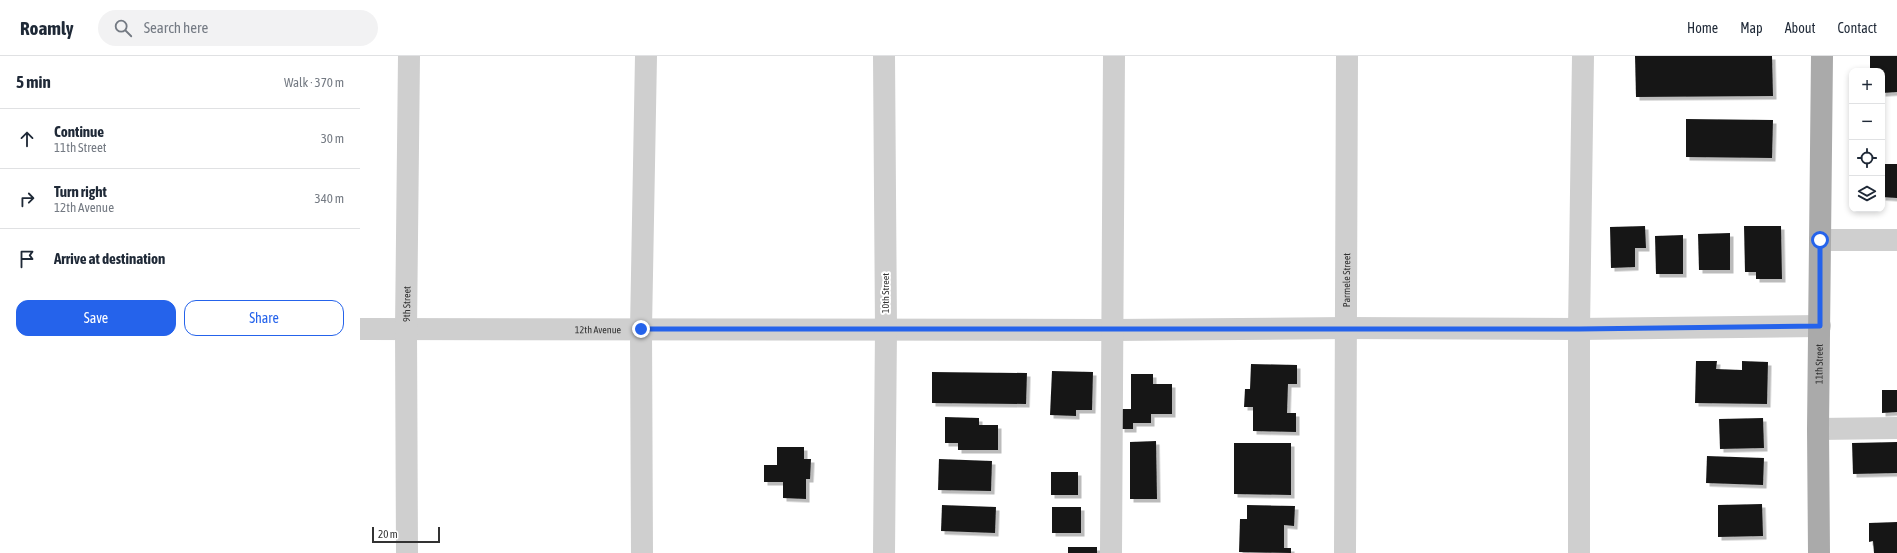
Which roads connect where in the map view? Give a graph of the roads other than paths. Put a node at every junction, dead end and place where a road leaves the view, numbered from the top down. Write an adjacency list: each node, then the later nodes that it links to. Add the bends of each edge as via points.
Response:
1 (409, 56): 13 (street, 9th Street)
2 (646, 56): 14 (street)
3 (884, 56): 15 (street, 10th Street)
4 (1114, 56): 17 (street)
5 (1347, 56): 11 (street, Parmele Street)
6 (1583, 56): 16 (street)
7 (1822, 56): 8 (main road, 11th Street)
8 (1820, 240): 9 (street); 10 (main road, 11th Street)
9 (1897, 240)
10 (1820, 326): 16 (street, 12th Avenue); 19 (main road, 11th Street)
11 (1345, 328): 16 (street, 12th Avenue); 17 (street, 12th Avenue); 24 (street, Parmele Street)
12 (360, 329): 13 (street, 12th Avenue)
13 (406, 329): 14 (street, 12th Avenue); 20 (street, 9th Street)
14 (641, 329): 15 (street, 12th Avenue); 21 (street)
15 (886, 329): 17 (street, 12th Avenue); 22 (street, 10th Street)
16 (1579, 329): 25 (street)
17 (1113, 330): 23 (street)
18 (1897, 428): 19 (street)
19 (1818, 429): 26 (main road, 11th Street)
20 (407, 553)
21 (642, 553)
22 (884, 553)
23 (1111, 553)
24 (1345, 553)
25 (1579, 553)
26 (1819, 553)

